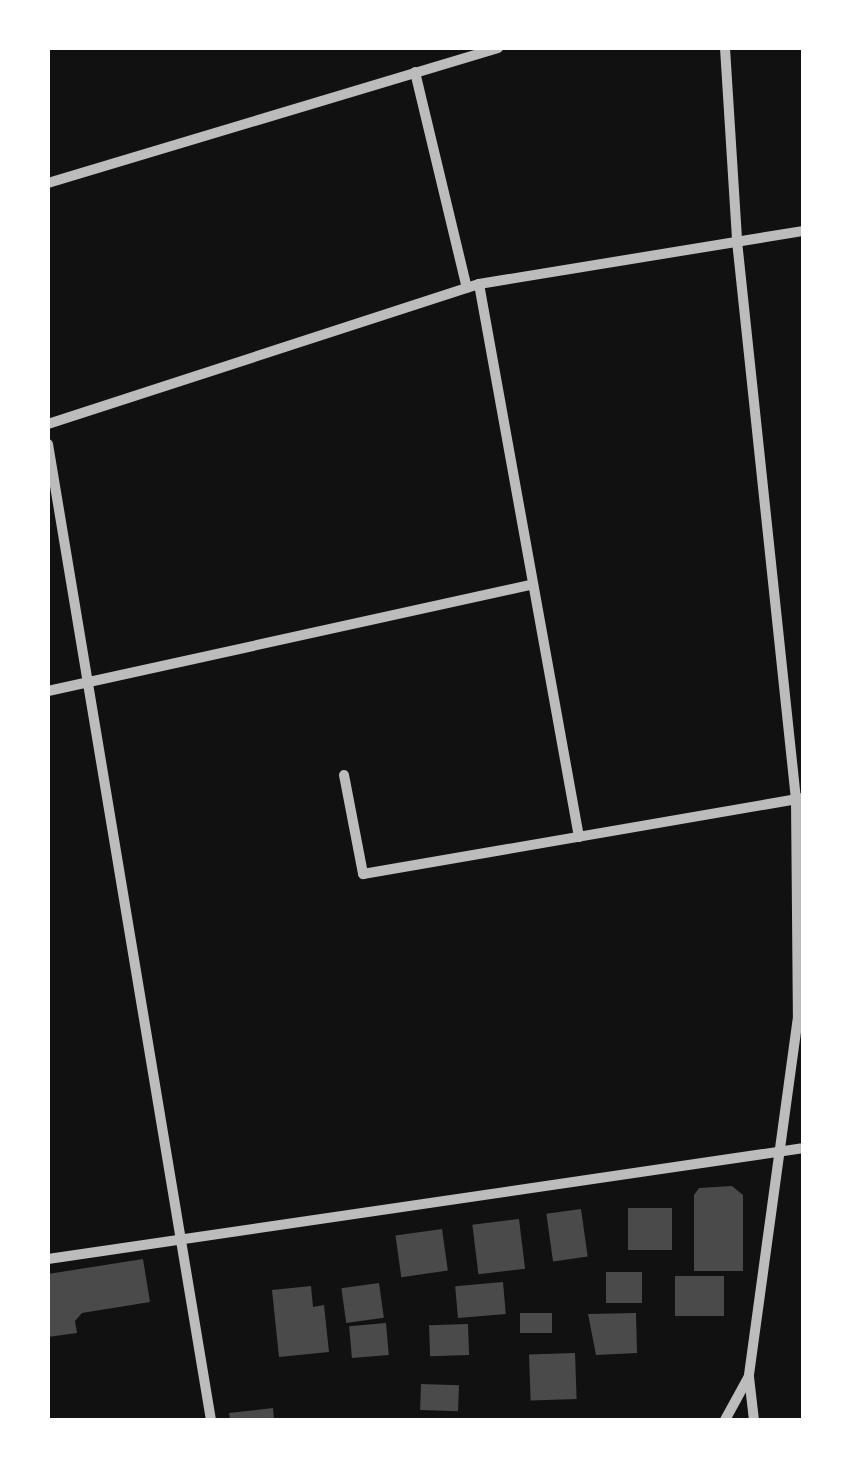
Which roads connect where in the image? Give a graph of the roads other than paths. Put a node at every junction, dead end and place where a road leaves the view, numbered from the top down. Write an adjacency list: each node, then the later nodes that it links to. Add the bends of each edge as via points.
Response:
1 (498, 48): 3 (street)
2 (725, 48): 6 (street)
3 (415, 72): 4 (street); 7 (street)
4 (48, 183)
5 (804, 231): 6 (street)
6 (737, 242): 7 (street); 14 (street)
7 (473, 286): 8 (street); 10 (street)
8 (48, 424)
9 (48, 444): 11 (street)
10 (530, 585): 11 (street); 15 (street)
11 (88, 684): 12 (street); 18 (street)
12 (48, 691)
13 (344, 775): 15 (street, via 363,874)
14 (800, 799): 15 (street); 17 (street, via 798,1017)
15 (578, 838)
16 (804, 1148): 17 (street)
17 (778, 1153): 18 (street); 20 (street)
18 (178, 1237): 19 (street); 21 (street)
19 (48, 1259)
20 (749, 1377): 22 (street); 23 (street)
21 (211, 1420)
22 (725, 1420)
23 (754, 1420)

